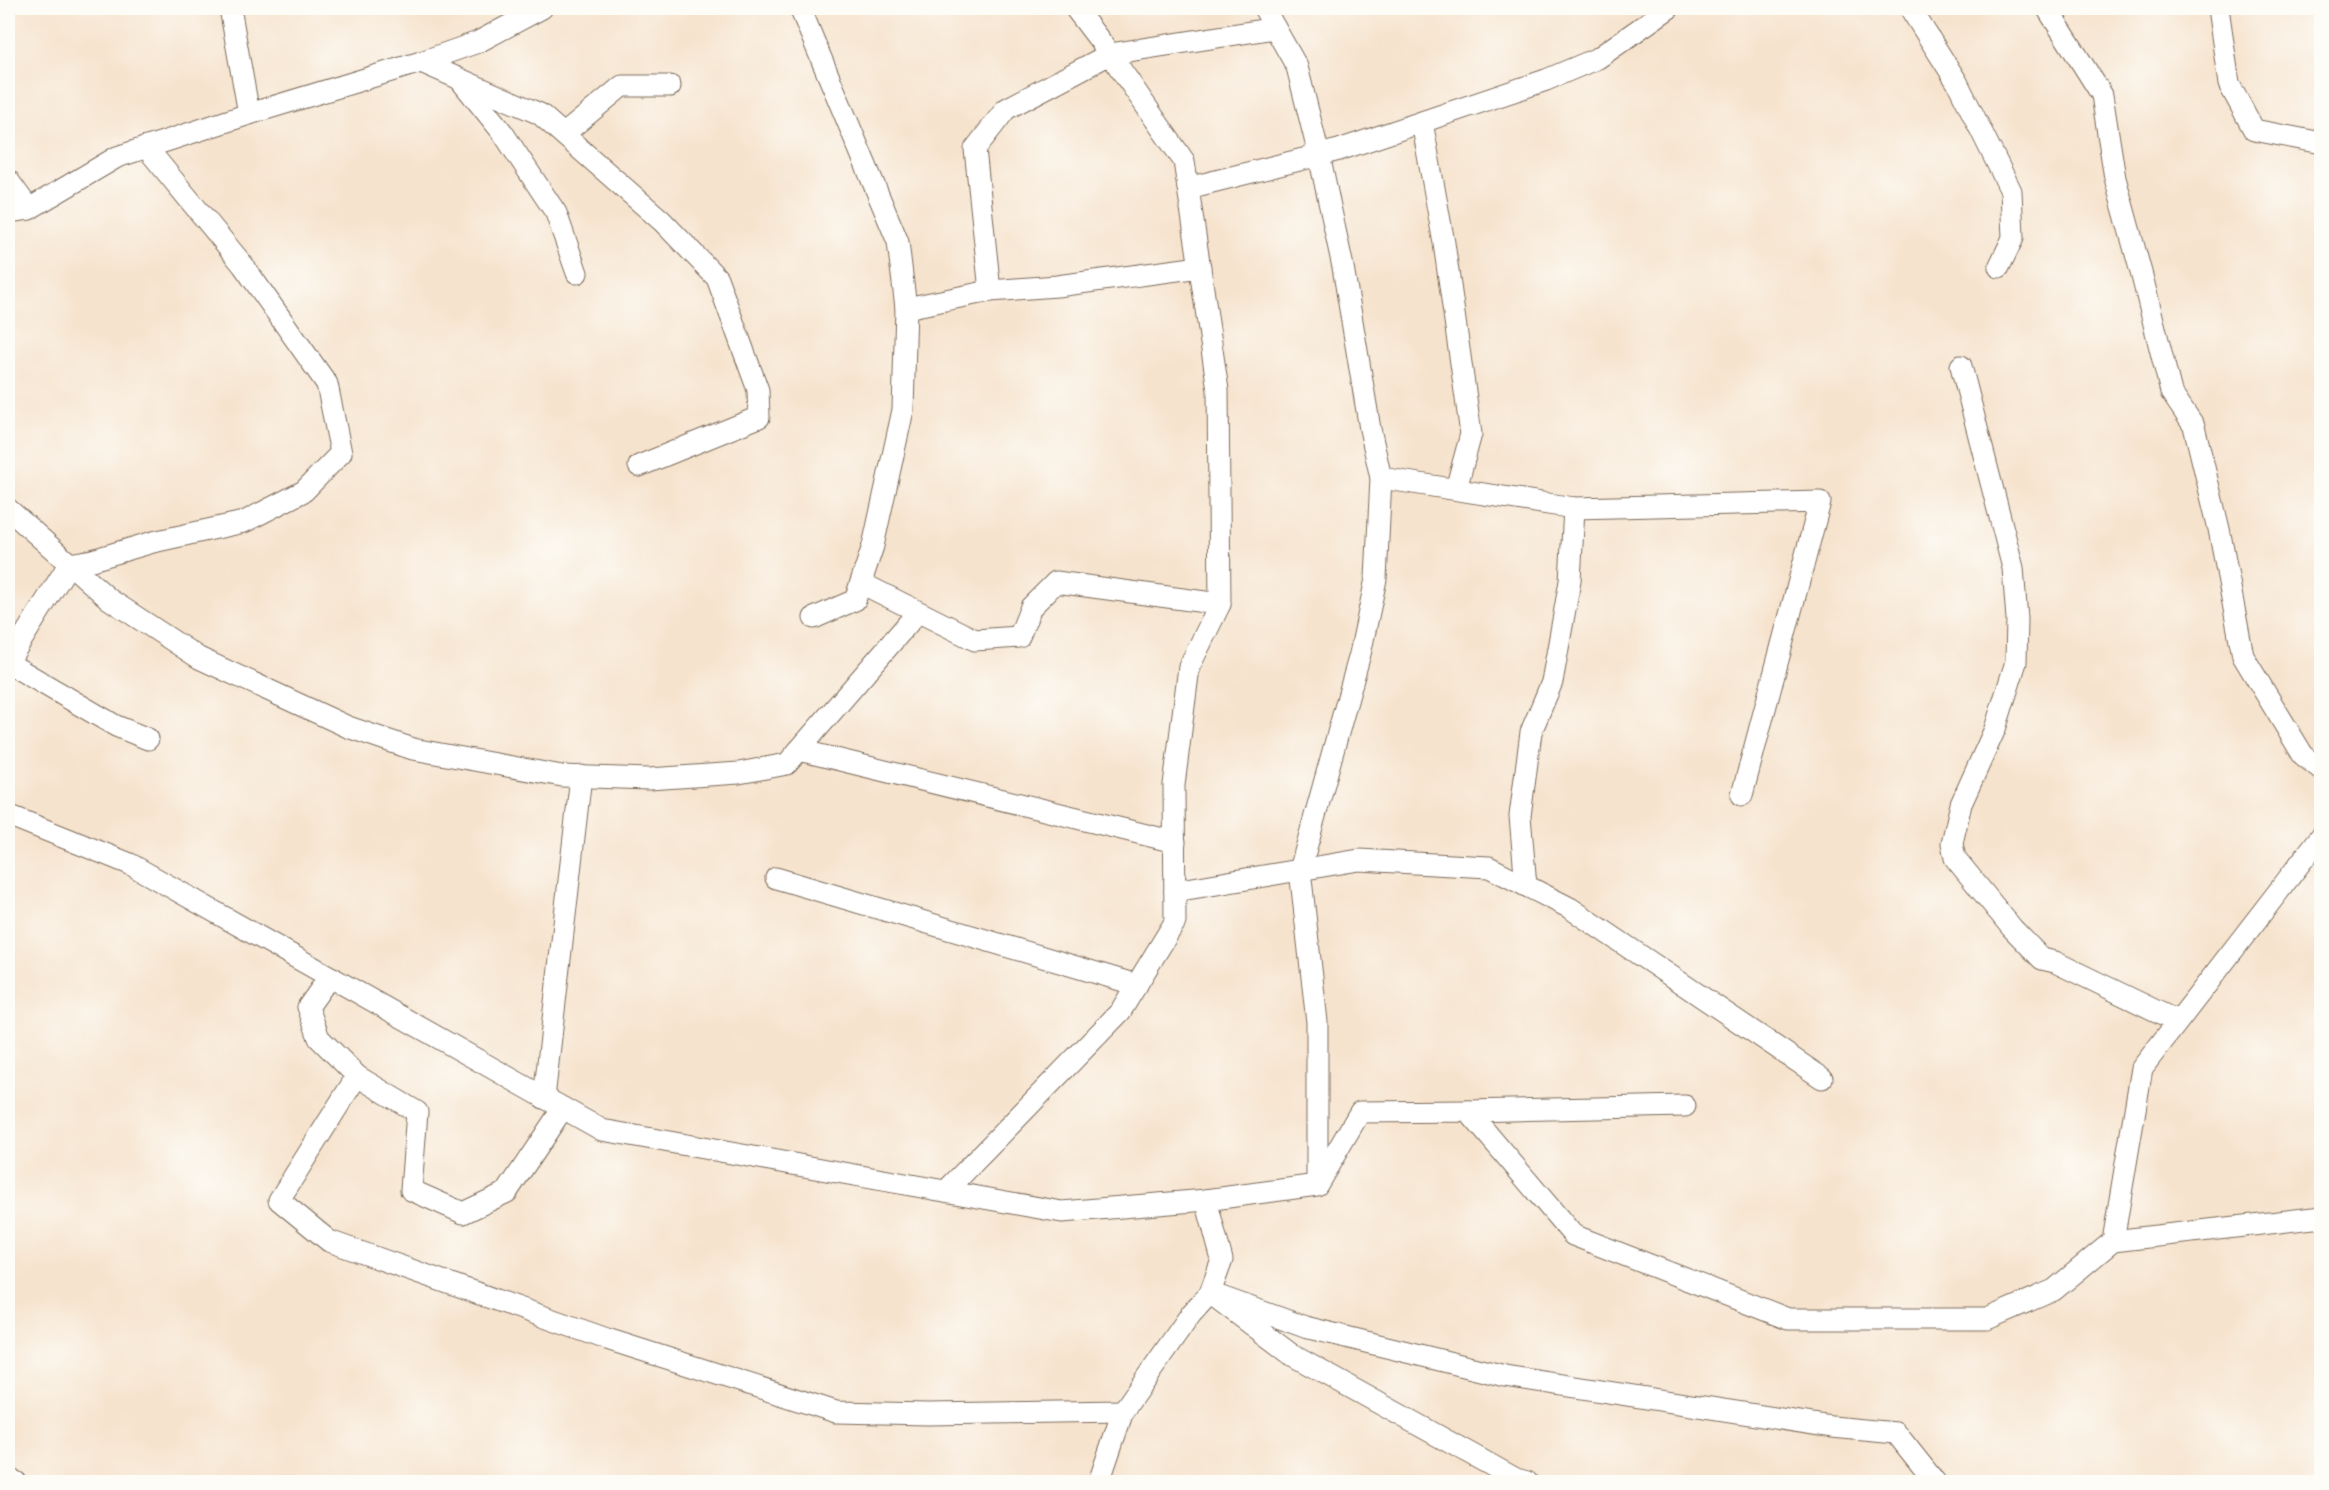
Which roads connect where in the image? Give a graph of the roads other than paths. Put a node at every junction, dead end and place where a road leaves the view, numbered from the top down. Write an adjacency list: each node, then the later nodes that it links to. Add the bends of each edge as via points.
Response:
1 (230, 8): 15 (street)
2 (542, 8): 12 (street, via 478,42)
3 (800, 8): 29 (street, via 898,242)
4 (1075, 8): 11 (street)
5 (1264, 8): 10 (street)
6 (1669, 8): 16 (street, via 1598,58)
7 (1910, 8): 26 (street, via 1957,82 2011,191 2013,238)
8 (2047, 8): 44 (street, via 2102,95 2115,178 2171,392 2194,426 2243,656 2303,755)
9 (2218, 8): 18 (street, via 2229,84 2254,130)
10 (1275, 28): 11 (street); 20 (street, via 1297,67)
11 (1110, 54): 22 (street, via 1184,161); 28 (street, via 1006,109 975,149)
12 (421, 62): 13 (street); 15 (street)
13 (460, 79): 17 (street, via 540,114); 27 (street, via 503,133 556,213)
14 (670, 86): 17 (street, via 622,86)
15 (249, 114): 19 (street)
16 (1422, 122): 20 (street); 33 (street, via 1471,434)
17 (564, 134): 31 (street, via 662,221 717,278 758,390 759,417)
18 (2322, 143)
19 (146, 147): 23 (street, via 117,157); 36 (street, via 243,265 327,384 341,453 304,491 244,522)
20 (1319, 155): 22 (street); 32 (street)
21 (8, 180): 23 (street)
22 (1188, 188): 25 (street)
23 (29, 209): 24 (street)
24 (8, 212)
25 (1200, 267): 28 (street); 38 (street, via 1218,390)
26 (1999, 267)
27 (577, 273)
28 (990, 291): 29 (street)
29 (906, 308): 37 (street, via 903,410)
30 (1961, 366): 56 (street, via 2013,568 2017,619 2016,662 1995,729 1961,804 1952,843 1955,858 2042,959)
31 (639, 466)
32 (1381, 478): 33 (street); 50 (street, via 1376,579 1360,654)
33 (1456, 489): 34 (street)
34 (1574, 508): 46 (street, via 1820,502); 52 (street, via 1570,581 1552,682 1532,732 1520,816)
35 (8, 509): 36 (street)
36 (69, 564): 41 (street); 45 (street, via 109,599 199,658 348,727 413,749)
37 (861, 583): 39 (street); 40 (street, via 855,600)
38 (1220, 604): 39 (street, via 1056,582 1031,607 1019,637 975,640); 49 (street, via 1189,667 1174,785)
39 (918, 612): 43 (street)
40 (814, 618)
41 (8, 663): 42 (street, via 116,726)
42 (147, 739)
43 (799, 750): 45 (street, via 787,764 739,773 649,779); 49 (street)
44 (2322, 770)
45 (581, 777): 59 (street)
46 (1742, 795)
47 (8, 815): 54 (street, via 130,864)
48 (2322, 836): 56 (street)
49 (1175, 842): 53 (street)
50 (1300, 870): 52 (street, via 1359,860 1489,867); 53 (street); 62 (street, via 1317,1022)
51 (776, 878): 55 (street)
52 (1526, 886): 58 (street, via 1570,908)
53 (1175, 891): 55 (street, via 1175,922)
54 (333, 978): 57 (street, via 308,1007 319,1038); 59 (street)
55 (1137, 985): 63 (street, via 1120,1012)
56 (2177, 1021): 66 (street, via 2142,1068)
57 (357, 1076): 59 (street, via 417,1112 411,1190 463,1213 507,1192); 68 (street, via 279,1200 329,1241 607,1339 836,1412)
58 (1822, 1078)
59 (554, 1103): 63 (street, via 602,1130)
60 (1685, 1106): 61 (street)
61 (1468, 1111): 62 (street, via 1359,1112); 66 (street, via 1573,1234 1788,1319 1987,1319 2054,1290)
62 (1317, 1185): 64 (street)
63 (946, 1191): 64 (street, via 1062,1212)
64 (1206, 1200): 67 (street, via 1222,1260)
65 (2322, 1217): 66 (street)
66 (2113, 1241)
67 (1210, 1293): 68 (street); 72 (street, via 1292,1355); 73 (street, via 1305,1327 1505,1376 1832,1427 1896,1433)
68 (1124, 1411): 71 (street)
69 (8, 1479): 70 (street)
70 (16, 1482)
71 (1099, 1482)
72 (1527, 1482)
73 (1935, 1482)

